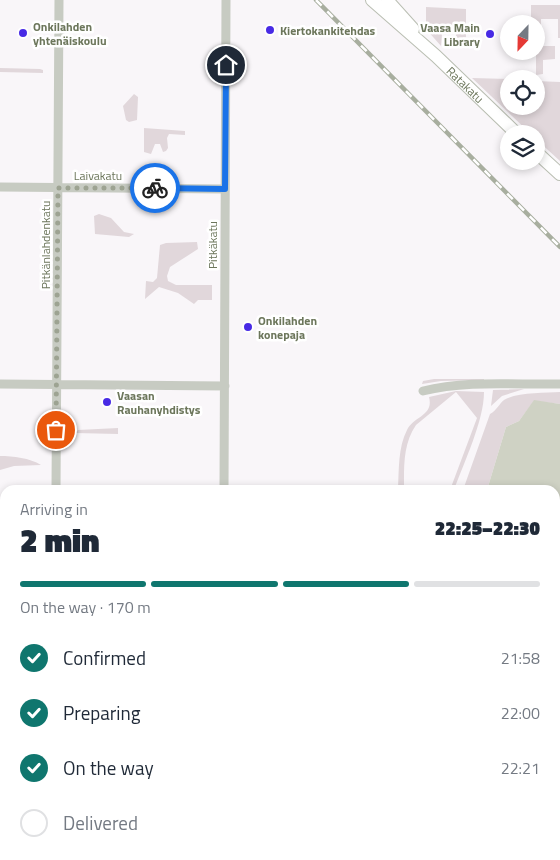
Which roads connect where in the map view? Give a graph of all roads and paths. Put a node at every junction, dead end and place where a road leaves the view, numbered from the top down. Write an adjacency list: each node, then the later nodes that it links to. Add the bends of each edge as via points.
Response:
1 (59, 0): 9 (street, Pitkänlahdenkatu)
2 (226, 0): 10 (street, Pitkäkatu)
3 (372, 0): 4 (main road, Ratakatu)
4 (389, 5): 5 (main road, Ratakatu)
5 (508, 125)
6 (545, 160): 7 (main road)
7 (560, 174)
8 (0, 187): 9 (street, Laivakatu)
9 (58, 188): 10 (street, Laivakatu); 13 (street, Pitkänlahdenkatu)
10 (225, 189): 14 (street, Pitkäkatu)
11 (0, 384): 13 (street)
12 (560, 384): 15 (street, via 461,386)
13 (56, 385): 14 (street); 16 (street, Pitkänlahdenkatu)
14 (225, 386): 17 (street, Pitkäkatu)
15 (423, 391)
16 (56, 485)
17 (224, 485)

